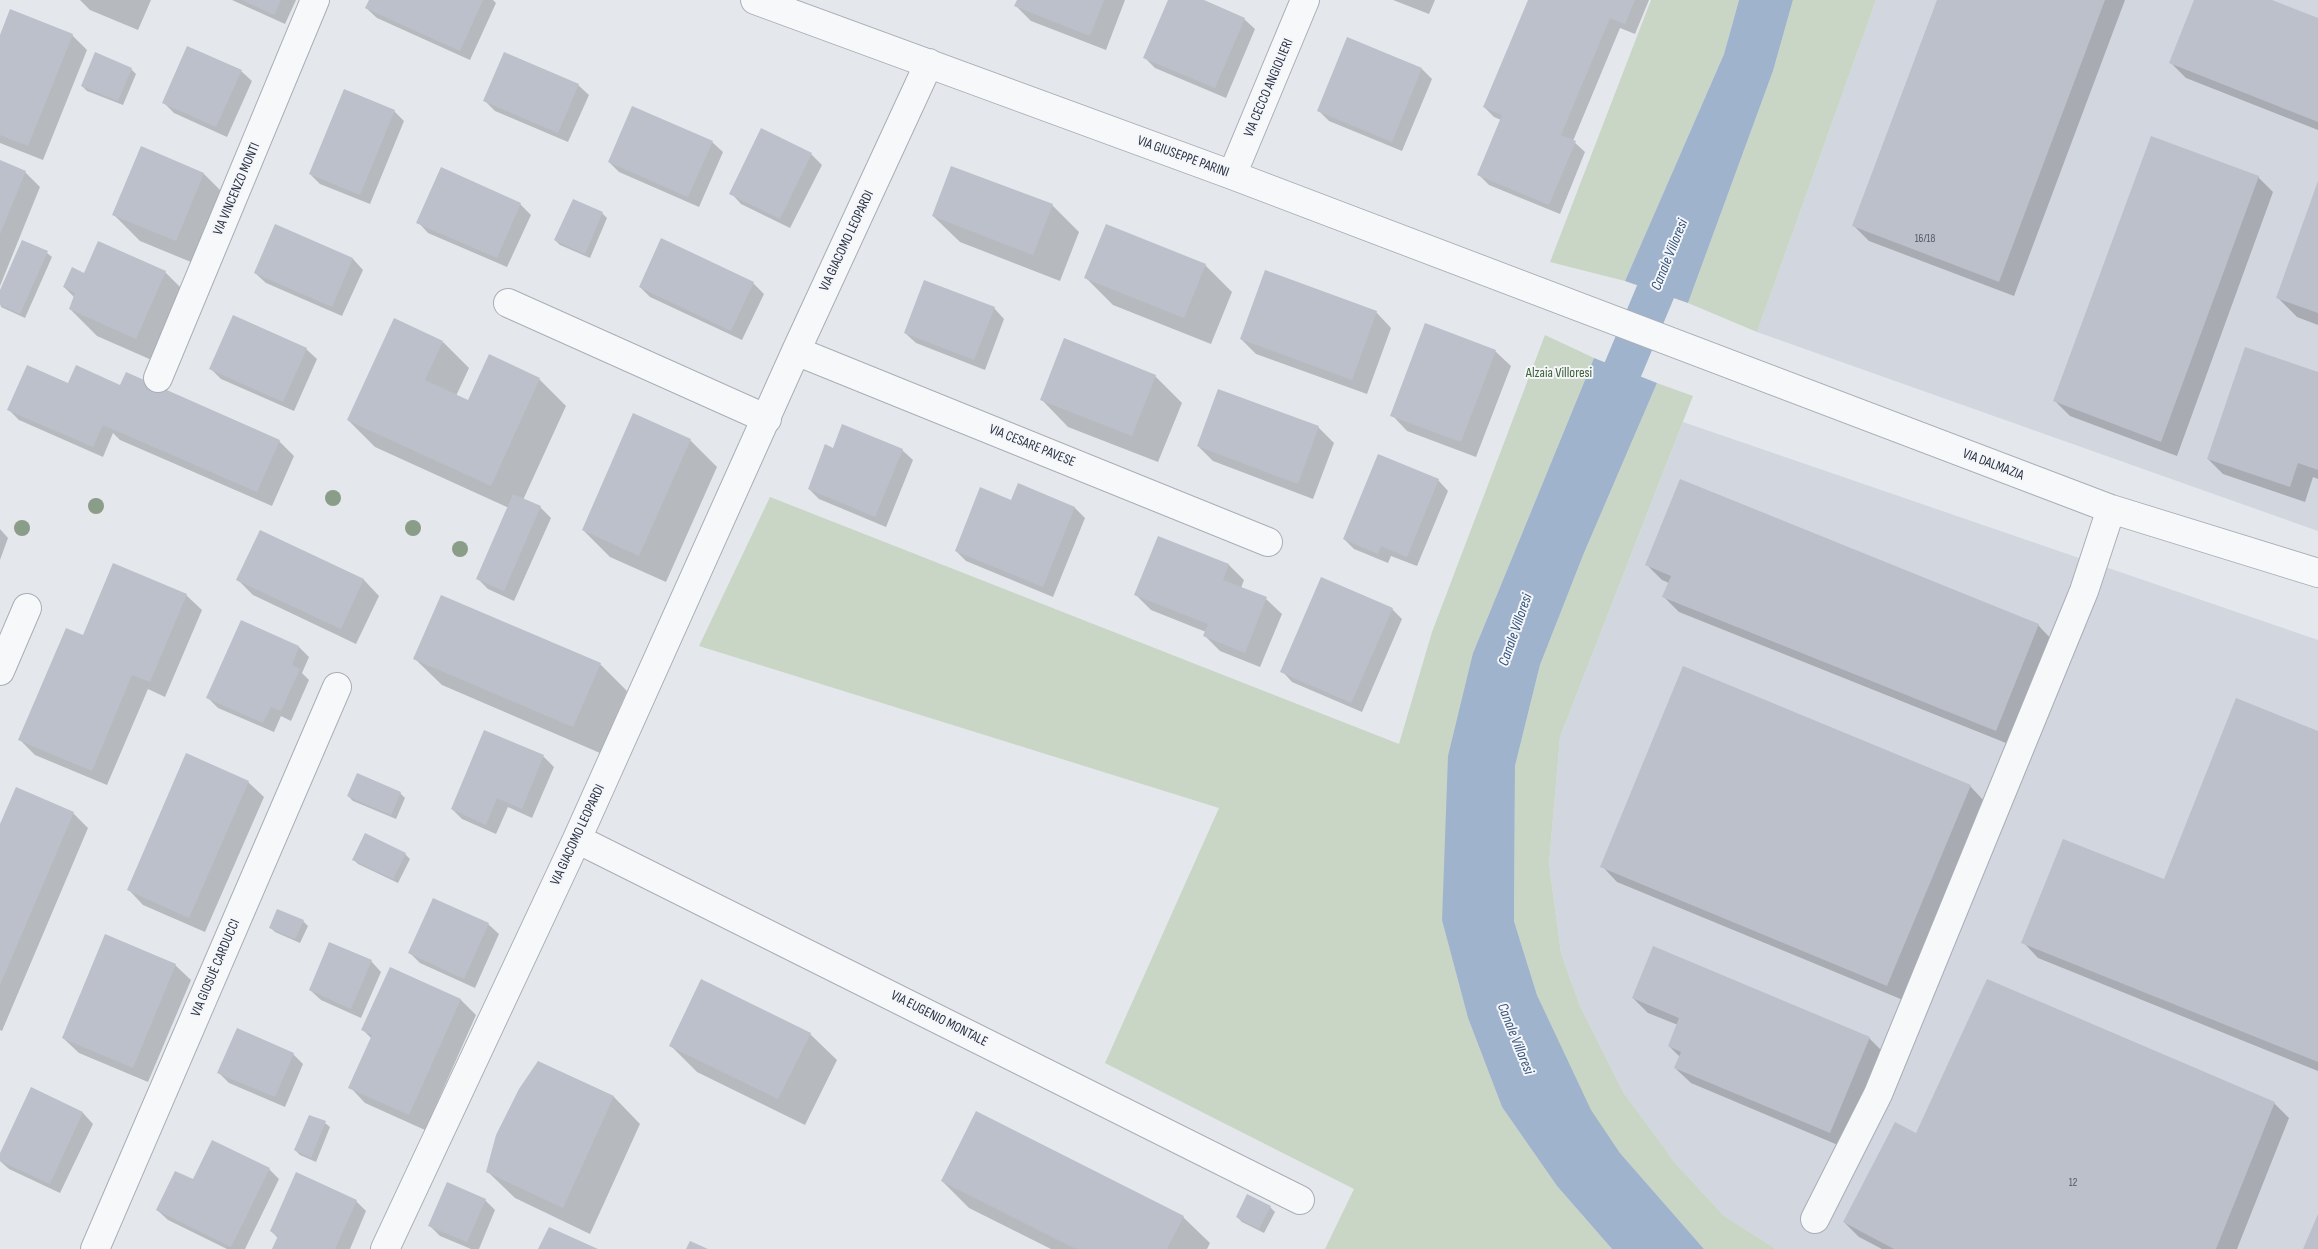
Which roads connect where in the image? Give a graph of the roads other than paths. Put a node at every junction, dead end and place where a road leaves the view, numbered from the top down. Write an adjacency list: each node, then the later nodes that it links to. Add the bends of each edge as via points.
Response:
1 (315, 0): 9 (street, VIA VINCENZO MONTI)
2 (755, 0): 4 (street, VIA GIUSEPPE PARINI)
3 (1305, 0): 5 (street, VIA CECCO ANGIOLIERI)
4 (929, 63): 5 (street, VIA GIUSEPPE PARINI); 8 (street, VIA GIACOMO LEOPARDI)
5 (1232, 175): 7 (street, VIA GIUSEPPE PARINI)
6 (508, 303): 10 (street)
7 (1673, 344): 11 (street, VIA DALMAZIA)
8 (796, 351): 10 (street, VIA GIACOMO LEOPARDI); 12 (street, VIA CESARE PAVESE)
9 (158, 378)
10 (766, 419): 17 (street, VIA GIACOMO LEOPARDI)
11 (2111, 509): 13 (street, VIA DALMAZIA); 19 (street, via 2084,591 1878,1094)
12 (1268, 542)
13 (2318, 573)
14 (27, 608): 15 (street)
15 (0, 671)
16 (337, 687): 20 (street, VIA GIOSUÈ CARDUCCI)
17 (577, 838): 18 (street, VIA EUGENIO MONTALE); 21 (street, VIA GIACOMO LEOPARDI)
18 (1300, 1200)
19 (1815, 1219)
20 (96, 1249)
21 (385, 1249)

